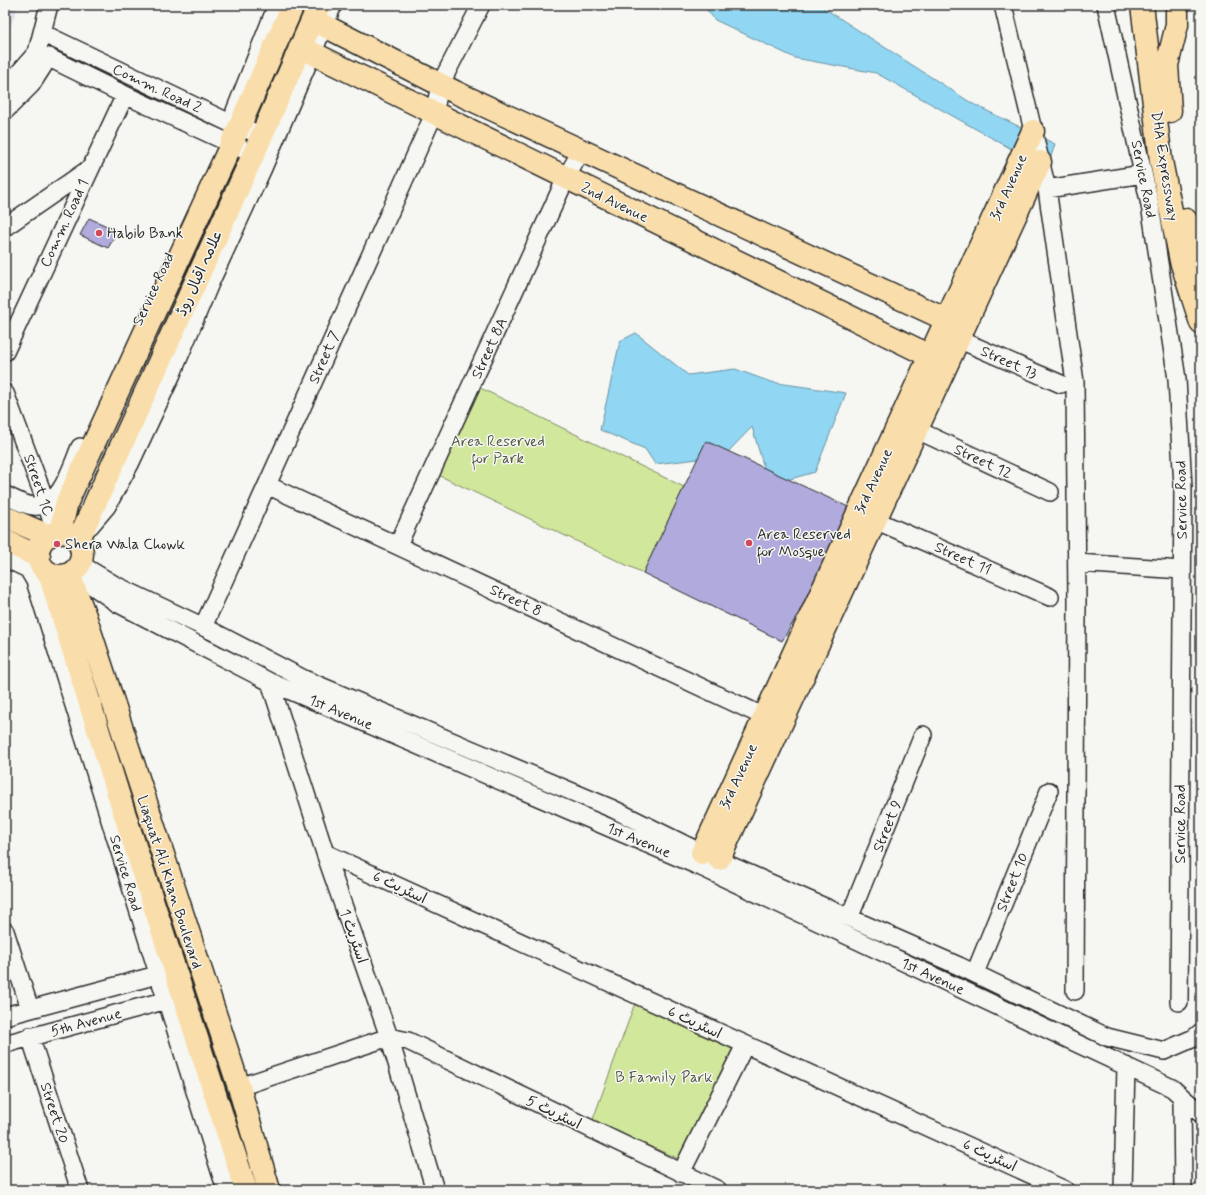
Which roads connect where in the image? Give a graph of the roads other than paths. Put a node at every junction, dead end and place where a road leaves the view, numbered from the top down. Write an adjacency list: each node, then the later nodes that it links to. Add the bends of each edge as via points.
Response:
1 (48, 5): 11 (street)
2 (277, 5): 20 (street, Service Road)
3 (293, 5): 20 (main road)
4 (333, 5): 10 (street)
5 (481, 5): 14 (street, Street 7)
6 (1003, 5): 19 (street)
7 (1106, 5): 25 (street, Service Road)
8 (1142, 5): 31 (main road, DHA Expressway, via 1161,161 1181,261)
9 (1177, 5): 29 (main road, DHA Expressway, via 1177,25 1167,65 1172,131 1184,210)
10 (318, 17): 12 (main road, علامہ اقبال روڈ); 14 (main road, 2nd Avenue)
11 (42, 33): 13 (street); 20 (street, Comm. Road 2)
12 (306, 50): 18 (main road, 2nd Avenue); 21 (main road, علامہ اقبال روڈ)
13 (43, 55): 15 (street); 16 (street, Comm. Road 2); 17 (street, via 31,85)
14 (440, 85): 18 (street, Street 7); 22 (main road, 2nd Avenue)
15 (5, 89)
16 (124, 95): 20 (street, Comm. Road 2); 24 (street, Comm. Road 1)
17 (5, 111)
18 (434, 114): 26 (main road, 2nd Avenue); 38 (street, Street 7)
19 (1033, 131): 23 (street); 30 (main road, 3rd Avenue)
20 (231, 133): 21 (street, Comm. Road 2); 41 (street, Service Road, via 60,492); 44 (main road, via 67,502)
21 (264, 147): 44 (main road, علامہ اقبال روڈ)
22 (581, 151): 26 (street, Street 8A); 30 (main road, 2nd Avenue)
23 (1040, 162): 27 (street); 32 (main road, 3rd Avenue)
24 (89, 169): 28 (street); 33 (street, Comm. Road 1)
25 (1143, 174): 27 (street); 50 (street, Service Road, via 1176,379 1183,486)
26 (566, 178): 34 (main road, 2nd Avenue); 46 (street, Street 8A)
27 (1047, 189): 48 (street, via 1075,382)
28 (5, 227)
29 (1201, 275)
30 (947, 320): 34 (main road, 3rd Avenue)
31 (1201, 323)
32 (958, 339): 35 (street, Street 13); 37 (main road, 3rd Avenue)
33 (5, 352)
34 (930, 356): 54 (main road, 3rd Avenue)
35 (1060, 384)
36 (5, 393): 41 (street, Street 1C)
37 (917, 430): 39 (street, Street 12); 43 (main road, 3rd Avenue)
38 (267, 485): 46 (street, Street 8); 52 (street, Street 7)
39 (1050, 492)
40 (5, 495): 41 (street, via 34,506)
41 (48, 504): 44 (street, Street 1C)
42 (5, 517): 44 (main road)
43 (875, 520): 51 (street, Street 11); 58 (main road, 3rd Avenue)
44 (61, 536): 49 (main road, via 40,546); 49 (main road, via 82,556)
45 (5, 541): 49 (main road)
46 (398, 545): 54 (street, Street 8)
47 (11, 561): 49 (street, via 28,569)
48 (1077, 563): 50 (street); 63 (street)
49 (55, 569): 52 (street, via 115,585); 53 (street, 1st Avenue); 62 (street, Service Road); 74 (main road, Liaquat Ali Khan Boulevard, via 85,616); 80 (main road, Liaquat Ali Khan Boulevard, via 121,803)
50 (1182, 570): 65 (street, Service Road)
51 (1050, 597)
52 (203, 627): 58 (street, via 304,679 613,809)
53 (270, 682): 57 (street, اسٹریٹ 1); 73 (street, 1st Avenue, via 701,867)
54 (765, 717): 58 (main road, 3rd Avenue)
55 (923, 735): 59 (street, Street 9)
56 (1049, 791): 61 (street, Street 10)
57 (325, 853): 70 (street, اسٹریٹ 1); 72 (street, اسٹریٹ 6)
58 (710, 856): 59 (street)
59 (850, 916): 61 (street)
60 (5, 931): 66 (street)
61 (975, 973): 68 (street, via 1107,1037 1164,1051 1194,1038)
62 (158, 975): 64 (street, Service Road); 66 (street, 5th Avenue)
63 (1075, 991)
64 (167, 1000): 69 (street, 5th Avenue); 79 (street, Service Road)
65 (1179, 1002)
66 (30, 1009): 67 (street, 5th Avenue)
67 (5, 1016)
68 (1201, 1032)
69 (30, 1036): 71 (street, 5th Avenue); 78 (street, Street 20)
70 (389, 1037): 74 (street); 77 (street, اسٹریٹ 5, via 408,1041); 82 (street, اسٹریٹ 1)
71 (5, 1044)
72 (745, 1044): 77 (street); 84 (street, اسٹریٹ 6)
73 (1126, 1066): 75 (street, 1st Avenue, via 1172,1088); 85 (street)
74 (239, 1087): 81 (main road, Liaquat Ali Khan Boulevard)
75 (1182, 1099): 76 (street, 1st Avenue); 86 (street)
76 (1201, 1114)
77 (681, 1173): 83 (street, اسٹریٹ 5)
78 (80, 1190)
79 (226, 1190)
80 (246, 1190)
81 (269, 1190)
82 (435, 1190)
83 (718, 1190)
84 (1065, 1190)
85 (1123, 1190)
86 (1183, 1190)

